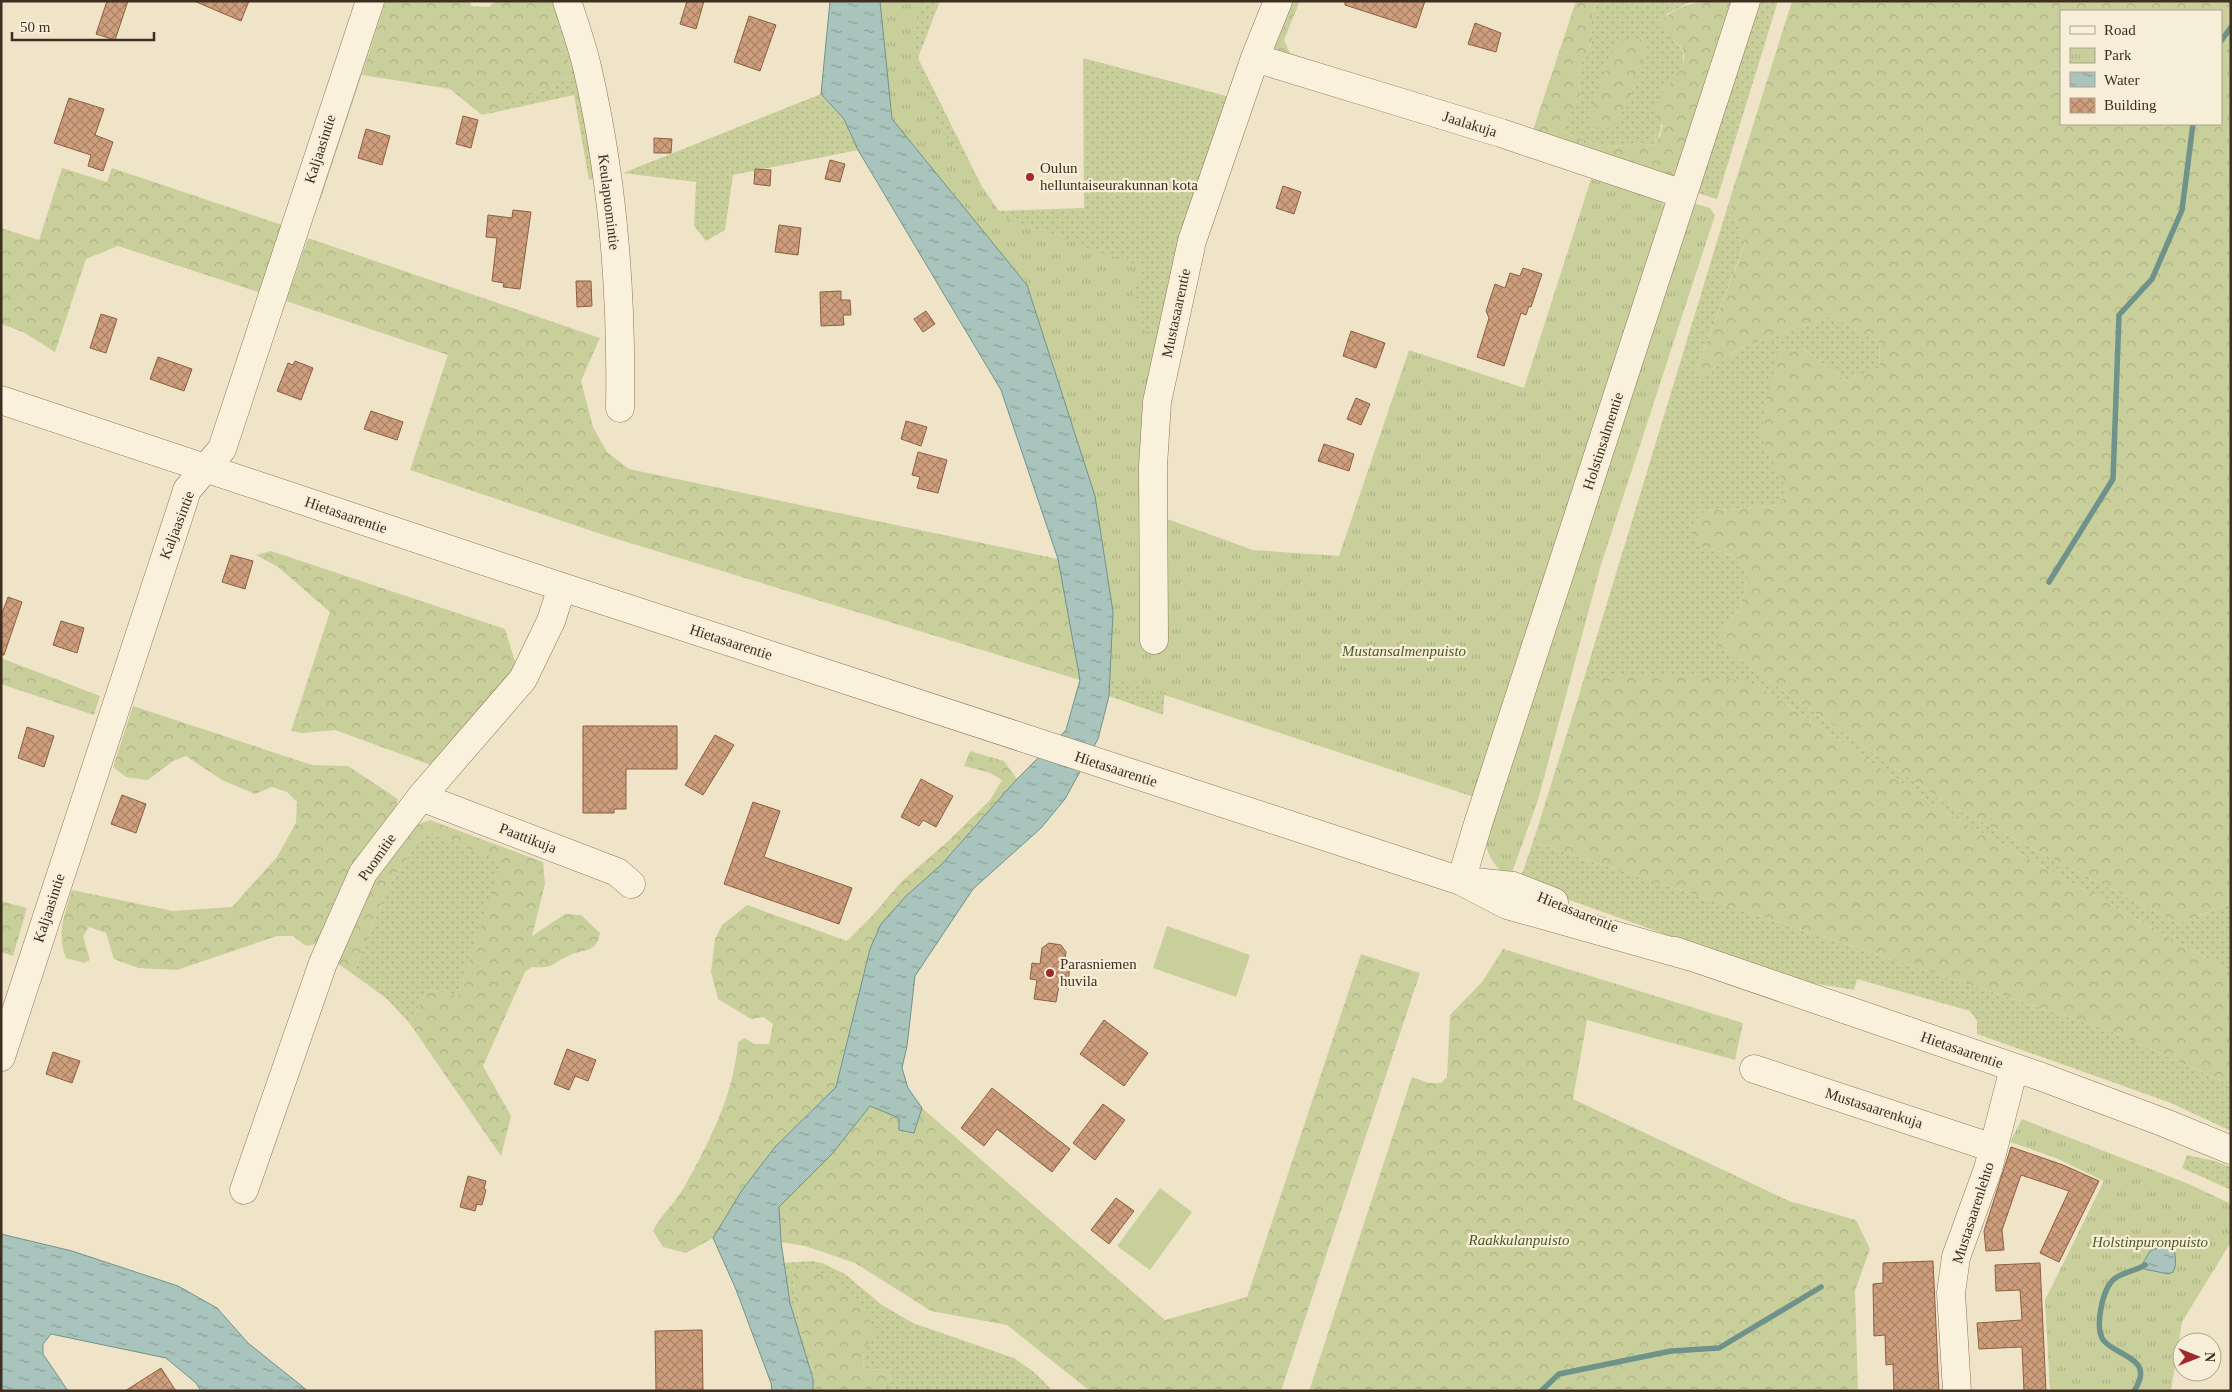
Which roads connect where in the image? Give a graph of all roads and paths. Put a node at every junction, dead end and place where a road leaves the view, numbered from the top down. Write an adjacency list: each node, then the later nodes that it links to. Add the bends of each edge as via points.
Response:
1 (370, 1): 9 (street, Kaljaasintie, via 222,449)
2 (567, 1): 8 (street, Keulapuomintie, via 587,66 608,179 616,241)
3 (1278, 1): 5 (street, Mustasaarentie)
4 (1746, 1): 6 (street, Holstinsalmentie)
5 (1254, 58): 6 (street, Jaalakuja, via 1501,133); 11 (street, Mustasaarentie, via 1192,241 1157,402 1153,466)
6 (1683, 194): 13 (street, Holstinsalmentie)
7 (1, 400): 9 (street, Hietasaarentie)
8 (620, 408)
9 (208, 468): 10 (street, Hietasaarentie); 15 (street, Kaljaasintie, via 187,490 182,503)
10 (562, 587): 12 (street, Puomitie, via 551,621 523,679); 13 (street, Hietasaarentie)
11 (1154, 640)
12 (421, 797): 14 (street, Paattikuja, via 617,872); 20 (street, Puomitie, via 363,874 323,963)
13 (1461, 881): 16 (street, Hietasaarentie, via 1507,905 1692,957)
14 (630, 884)
15 (1, 1057)
16 (2014, 1068): 18 (street, Mustasaarenlehto); 19 (street, Hietasaarentie, via 2165,1122)
17 (1754, 1069): 18 (street, Mustasaarenkuja)
18 (1994, 1148): 21 (street, Mustasaarenlehto, via 1956,1257 1951,1292)
19 (2231, 1150)
20 (244, 1190)
21 (1957, 1391)

